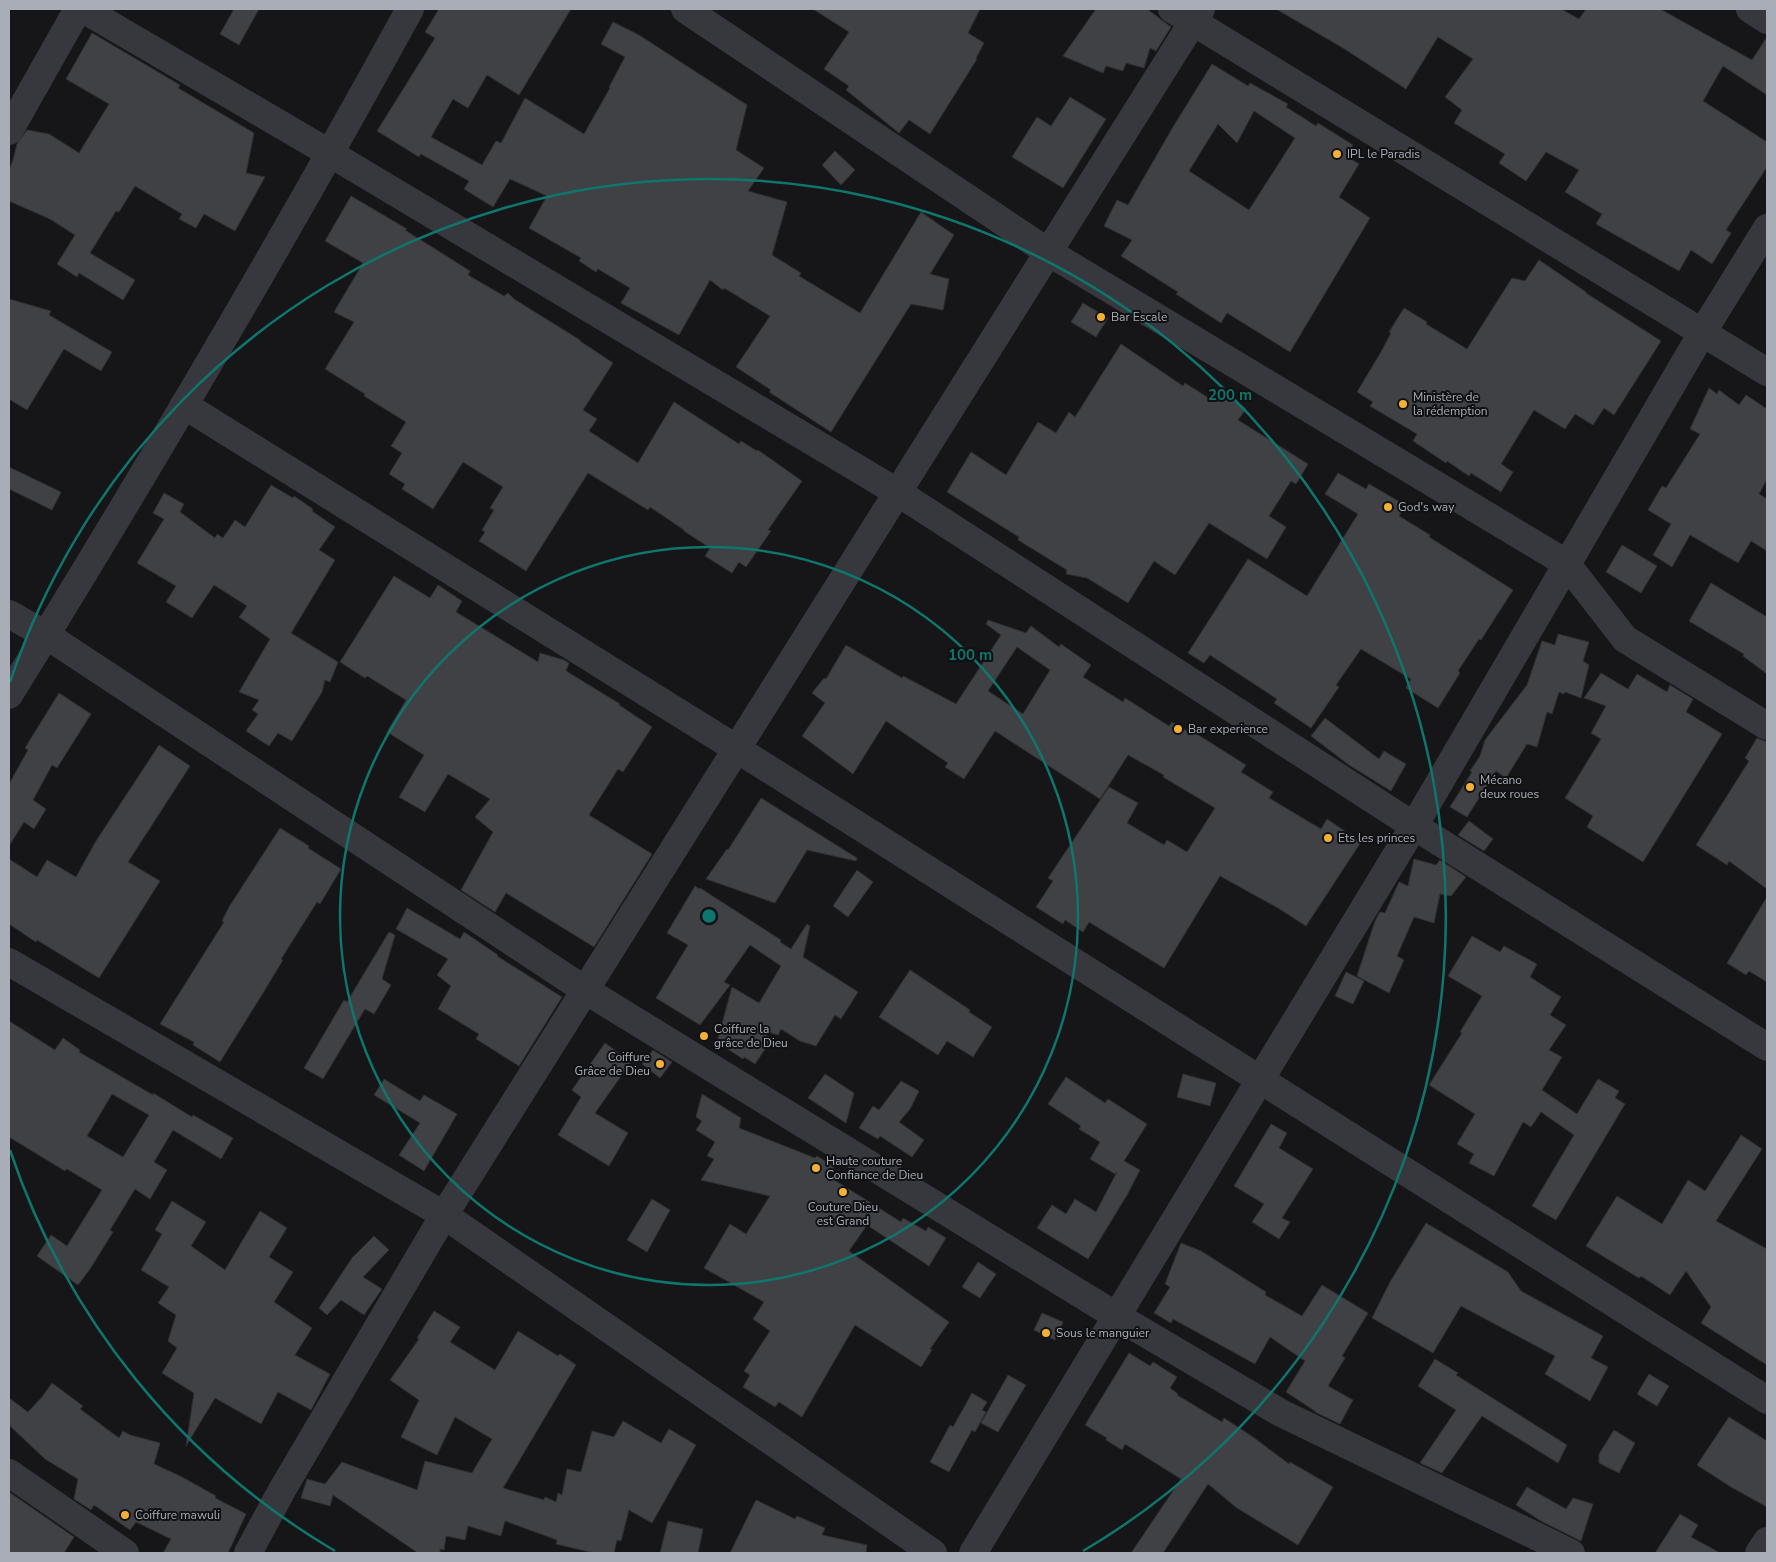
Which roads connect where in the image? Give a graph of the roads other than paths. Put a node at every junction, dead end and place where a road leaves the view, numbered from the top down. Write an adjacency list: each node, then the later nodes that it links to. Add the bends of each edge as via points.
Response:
1 (78, 9): 8 (street)
2 (83, 9): 9 (street)
3 (410, 9): 9 (street)
4 (686, 9): 11 (street)
5 (1750, 9): 7 (street)
6 (1189, 13): 11 (street); 12 (street)
7 (1767, 20)
8 (9, 131)
9 (330, 154): 14 (street); 15 (street)
10 (1767, 228): 12 (street)
11 (1048, 252): 15 (street); 16 (street)
12 (1702, 333): 13 (street); 16 (street)
13 (1767, 372)
14 (184, 405): 18 (street); 21 (street)
15 (898, 492): 21 (street); 22 (street)
16 (1566, 563): 20 (street, via 1625,639); 22 (street)
17 (9, 614): 18 (street)
18 (46, 636): 19 (street); 24 (street)
19 (9, 695)
20 (1767, 726)
21 (737, 749): 24 (street); 26 (street)
22 (1414, 826): 25 (street); 26 (street)
23 (9, 962): 27 (street)
24 (585, 990): 27 (street); 28 (street)
25 (1767, 1047)
26 (1261, 1080): 28 (street); 29 (street)
27 (444, 1215): 33 (street); 34 (street)
28 (1118, 1317): 35 (street); 36 (street, via 1281,1413)
29 (1767, 1400)
30 (9, 1474): 32 (street)
31 (1767, 1541): 37 (street)
32 (125, 1553)
33 (248, 1553)
34 (933, 1553)
35 (973, 1553)
36 (1571, 1553)
37 (1759, 1553)

